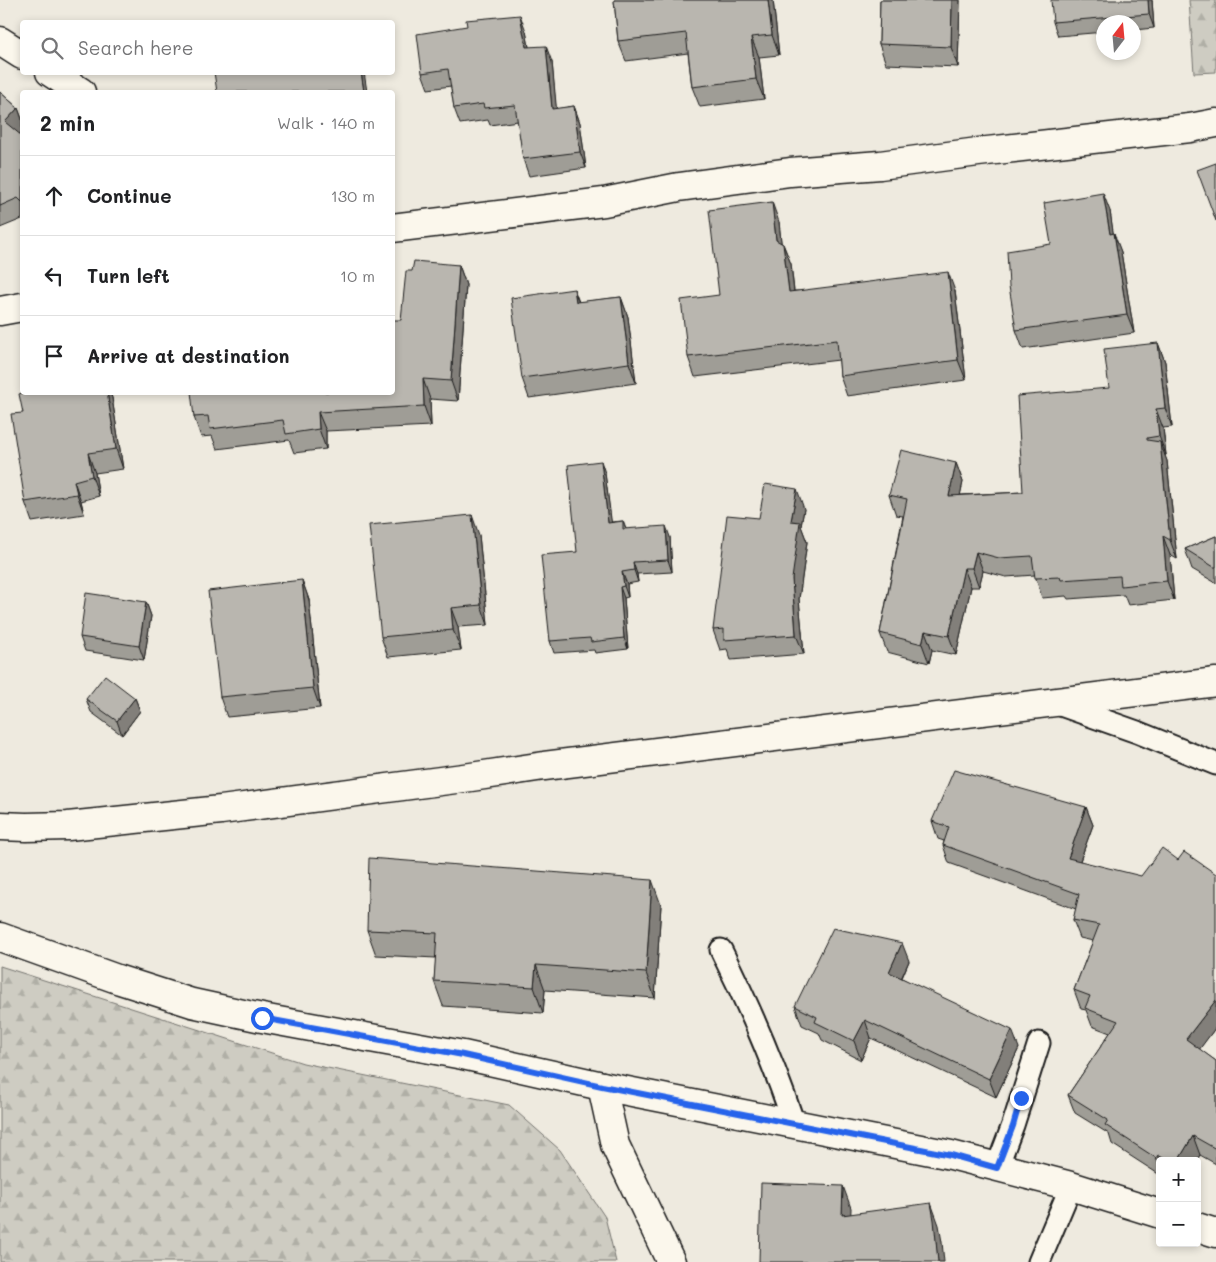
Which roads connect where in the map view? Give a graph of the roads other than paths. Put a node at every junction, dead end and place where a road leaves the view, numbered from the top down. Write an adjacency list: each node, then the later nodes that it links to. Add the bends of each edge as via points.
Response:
1 (0, 40): 2 (street)
2 (20, 54)
3 (55, 75): 4 (street)
4 (78, 90)
5 (1216, 123): 6 (street, via 790,172 679,187 604,202)
6 (395, 228)
7 (20, 307): 8 (street)
8 (0, 311)
9 (1216, 682): 10 (street)
10 (1054, 703): 11 (lane); 12 (street, via 221,810 68,826)
11 (1216, 764)
12 (0, 826)
13 (0, 937): 16 (street, via 192,1003 463,1055)
14 (721, 950): 17 (lane, via 775,1069)
15 (1039, 1043): 18 (lane)
16 (602, 1086): 17 (street); 23 (street, via 615,1146)
17 (794, 1124): 18 (street, via 951,1155)
18 (997, 1168): 19 (street)
19 (1071, 1186): 20 (street); 24 (lane)
20 (1156, 1213)
21 (1201, 1228): 22 (street)
22 (1216, 1234)
23 (671, 1262)
24 (1039, 1262)

